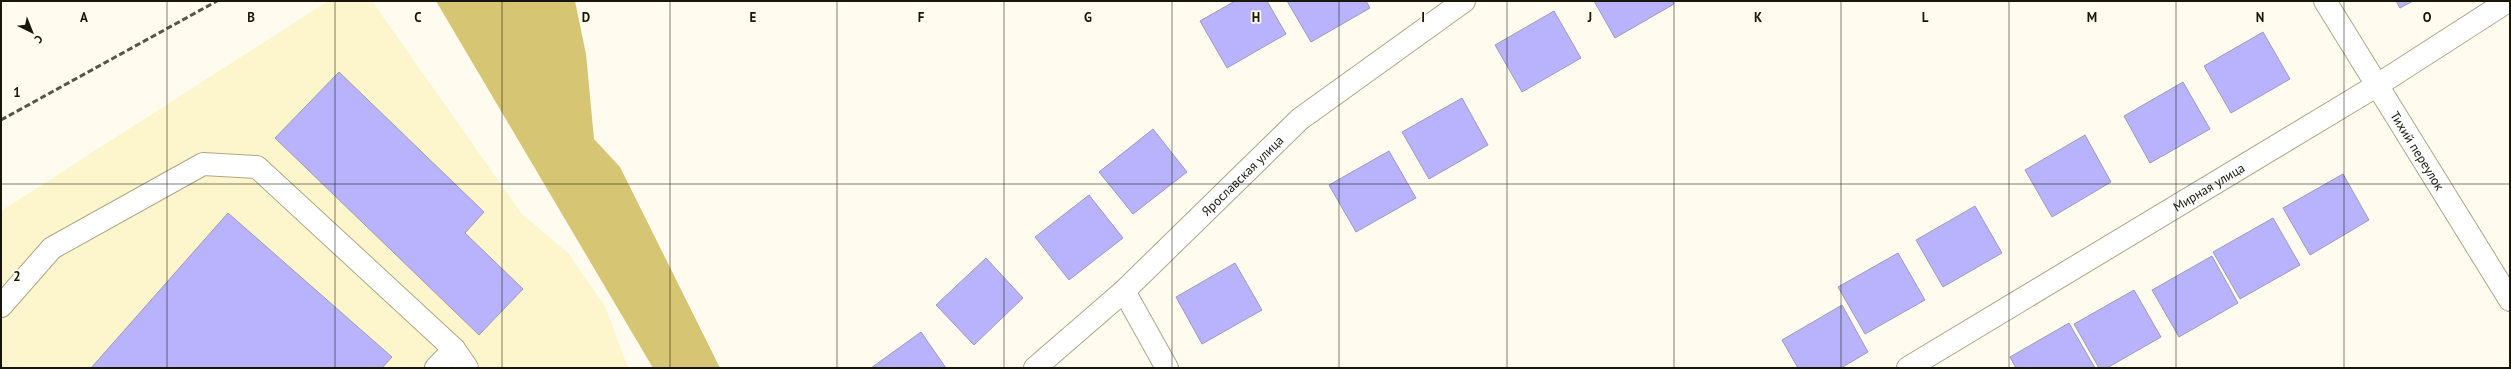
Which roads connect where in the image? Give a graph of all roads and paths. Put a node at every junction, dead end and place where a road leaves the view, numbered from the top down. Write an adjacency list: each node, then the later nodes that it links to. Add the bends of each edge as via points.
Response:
1 (1464, 1): 5 (street, Ярославская улица, via 1300,119)
2 (2325, 1): 4 (street, Тихий переулок)
3 (2508, 1): 4 (street, Мирная улица)
4 (2376, 86): 6 (street, Тихий переулок); 13 (street, Мирная улица)
5 (1124, 292): 11 (street, Ярославская улица); 12 (street)
6 (2510, 300)
7 (1, 306): 8 (street, via 52,248 203,164 257,167)
8 (454, 349): 9 (street); 10 (street)
9 (436, 368)
10 (467, 368)
11 (1035, 368)
12 (1167, 368)
13 (1908, 368)

